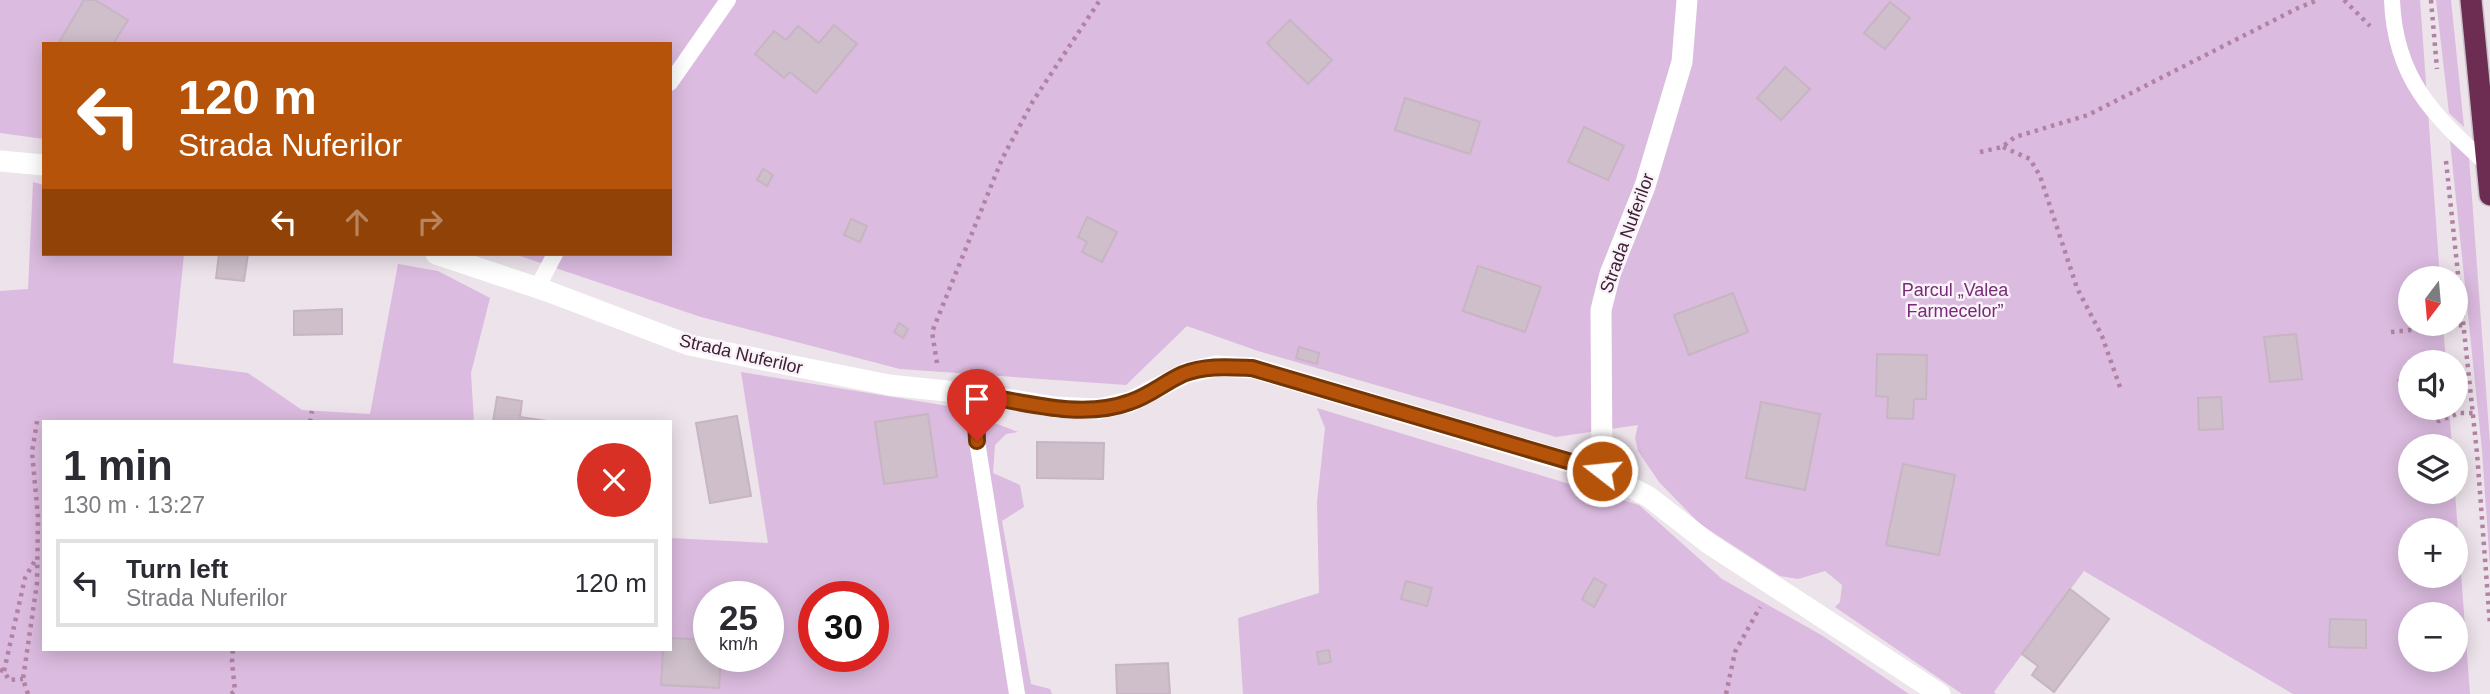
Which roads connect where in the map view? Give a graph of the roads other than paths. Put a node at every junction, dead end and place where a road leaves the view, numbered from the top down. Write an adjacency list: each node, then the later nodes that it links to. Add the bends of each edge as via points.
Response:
1 (728, 0): 5 (lane)
2 (1687, 0): 14 (street, Strada Nuferilor, via 1682,62 1601,310)
3 (2392, 0): 8 (lane, via 2393,29 2413,83 2443,124)
4 (2472, 0): 8 (highway)
5 (672, 80)
6 (0, 162): 7 (street)
7 (42, 166)
8 (2488, 166): 9 (highway)
9 (2490, 195)
10 (442, 256): 12 (street, Strada Nuferilor)
11 (554, 256): 12 (lane)
12 (537, 288): 13 (street, Strada Nuferilor, via 689,345 889,385)
13 (975, 394): 14 (street, Strada Nuferilor, via 1098,409 1130,402 1186,373 1216,366 1252,368); 15 (lane, via 977,441)
14 (1602, 471): 16 (street, Strada Nuferilor, via 1649,497 1708,543)
15 (1017, 694)
16 (1940, 694)

